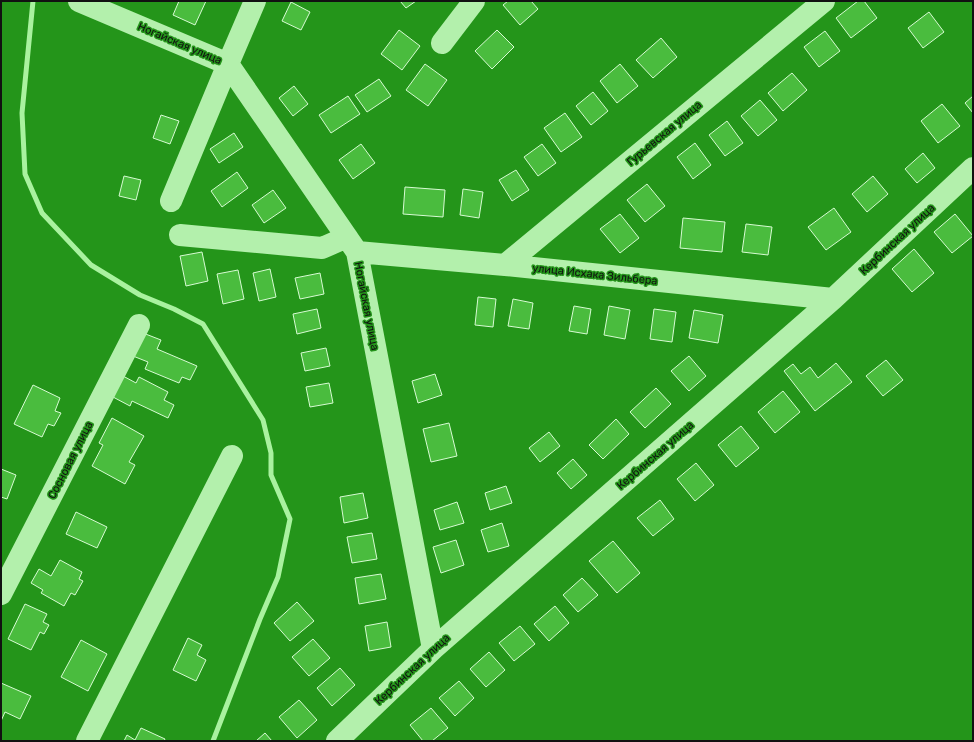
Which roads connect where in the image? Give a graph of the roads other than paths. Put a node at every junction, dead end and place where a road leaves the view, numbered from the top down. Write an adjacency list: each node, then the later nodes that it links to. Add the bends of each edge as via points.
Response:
1 (79, 1): 6 (street, Ногайская улица)
2 (255, 1): 6 (street)
3 (474, 1): 5 (street)
4 (824, 1): 11 (street, Гурьевская улица)
5 (442, 43)
6 (228, 64): 8 (street); 10 (street, Ногайская улица)
7 (973, 168): 12 (street, Кербинская улица)
8 (171, 201)
9 (180, 235): 10 (street, via 322,248)
10 (352, 244): 11 (street, улица Исхака Зильбера); 16 (street, Ногайская улица)
11 (504, 265): 12 (street, улица Исхака Зильбера)
12 (833, 299): 16 (street, Кербинская улица)
13 (139, 325): 15 (street, Сосновая улица)
14 (232, 456): 17 (street)
15 (1, 594)
16 (433, 649): 18 (street, Кербинская улица)
17 (87, 741)
18 (337, 741)

